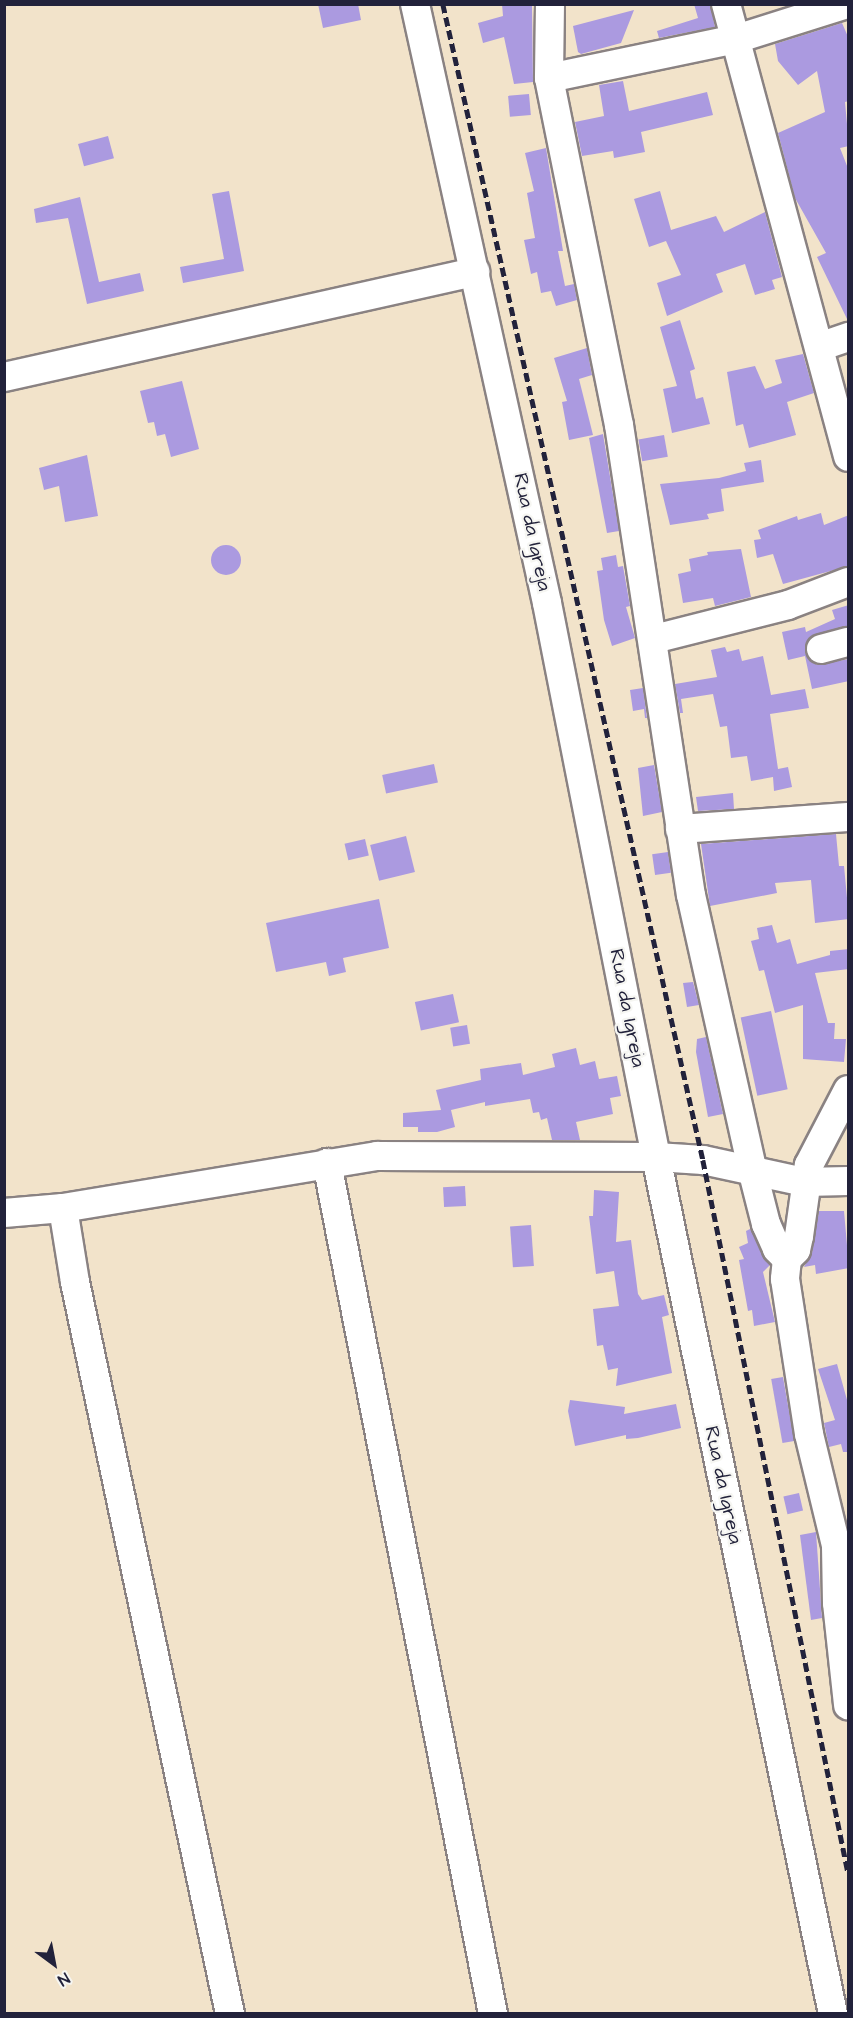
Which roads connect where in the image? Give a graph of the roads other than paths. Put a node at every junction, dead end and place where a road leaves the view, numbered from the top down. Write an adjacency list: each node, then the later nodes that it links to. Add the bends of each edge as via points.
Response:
1 (415, 4): 7 (street, Rua da Igreja)
2 (550, 4): 6 (street)
3 (726, 4): 5 (street)
4 (847, 4): 5 (street)
5 (736, 39): 6 (street); 9 (street)
6 (549, 78): 13 (street, via 599,320)
7 (475, 272): 10 (street); 19 (street, Rua da Igreja, via 548,603)
8 (849, 336): 9 (street)
9 (819, 347): 11 (street)
10 (4, 377)
11 (849, 457)
12 (849, 582): 13 (street, via 788,605)
13 (654, 639): 17 (street)
14 (849, 642): 15 (street)
15 (821, 649)
16 (849, 817): 17 (street)
17 (680, 829): 21 (street, via 722,1044)
18 (849, 1090): 23 (street, via 819,1142)
19 (654, 1145): 20 (street, via 377,1156); 21 (street); 30 (street, Rua da Igreja)
20 (327, 1163): 24 (street); 29 (street)
21 (753, 1173): 23 (street); 26 (street, via 766,1224 777,1249)
22 (849, 1181): 23 (street)
23 (804, 1182): 26 (street, via 796,1250)
24 (63, 1208): 25 (street); 28 (street, via 75,1282)
25 (4, 1213)
26 (787, 1259): 27 (street, via 794,1348 819,1485 836,1546 837,1603)
27 (849, 1705)
28 (230, 2013)
29 (493, 2013)
30 (833, 2013)

